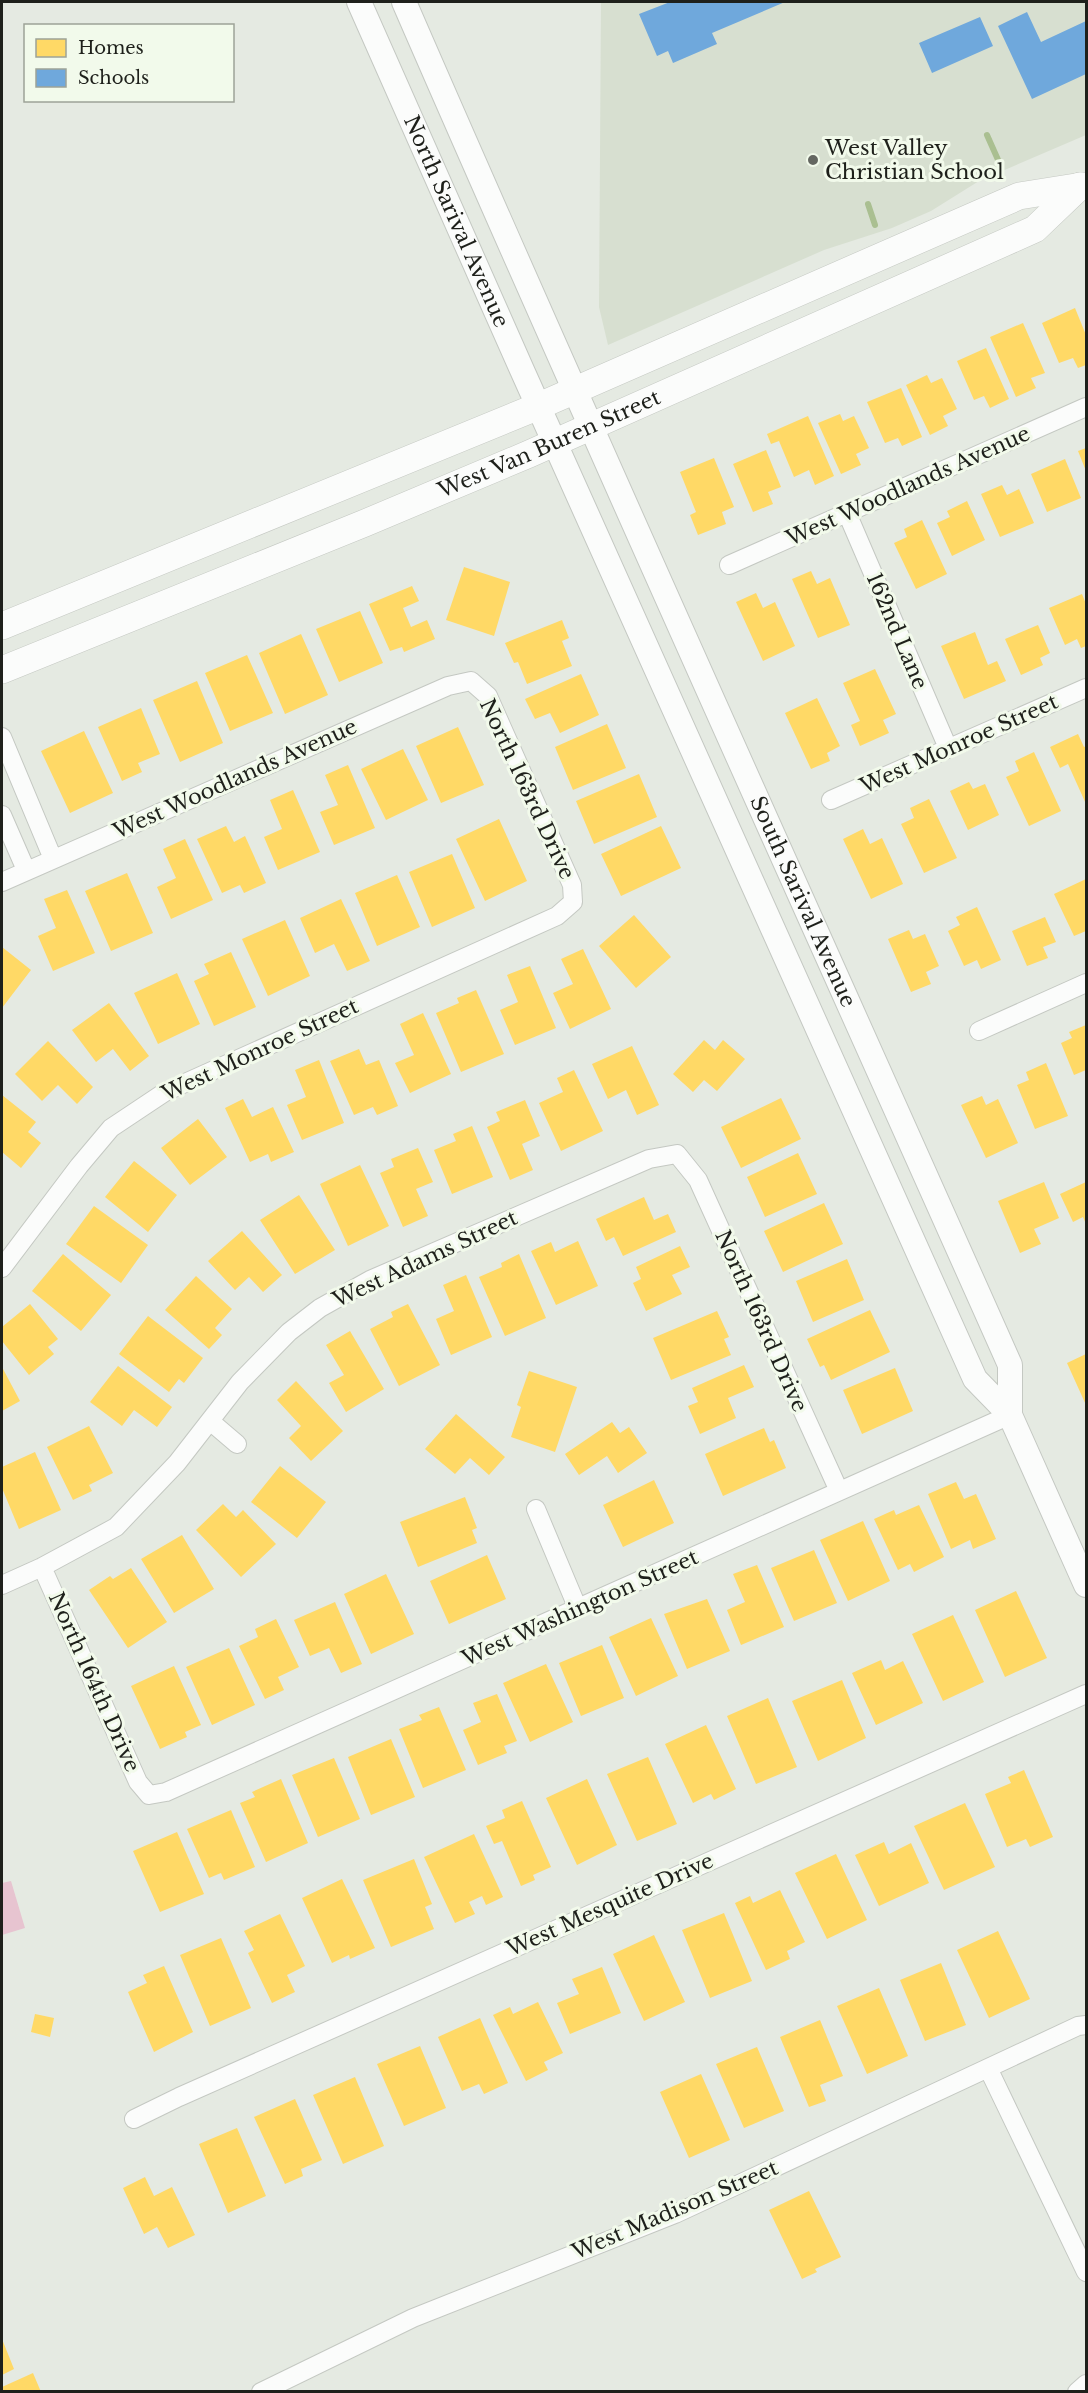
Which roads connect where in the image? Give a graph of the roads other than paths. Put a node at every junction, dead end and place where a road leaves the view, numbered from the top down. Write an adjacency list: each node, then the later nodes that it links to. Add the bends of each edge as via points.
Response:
1 (359, 2): 5 (main road, North Sarival Avenue)
2 (404, 2): 4 (main road, North Sarival Avenue)
3 (1083, 185): 4 (main road, West Van Buren Street, via 1019,196); 7 (main road, West Van Buren Street, via 1035,229)
4 (574, 391): 5 (main road, West Van Buren Street); 7 (main road, South Sarival Avenue)
5 (539, 406): 8 (main road, North Sarival Avenue); 11 (main road, West Van Buren Street)
6 (1086, 407): 9 (street, West Woodlands Avenue)
7 (590, 426): 8 (main road, West Van Buren Street); 27 (main road, South Sarival Avenue, via 1010,1365)
8 (555, 442): 12 (main road, West Van Buren Street); 27 (main road, South Sarival Avenue, via 975,1379)
9 (847, 513): 10 (street, West Woodlands Avenue); 16 (street, 162nd Lane)
10 (729, 565)
11 (2, 626)
12 (2, 670)
13 (471, 681): 19 (street, West Woodlands Avenue, via 448,686); 22 (street, North 163rd Drive, via 488,696 572,885)
14 (1086, 688): 16 (street, West Monroe Street)
15 (2, 737): 19 (street)
16 (948, 748): 17 (street, West Monroe Street)
17 (831, 800)
18 (2, 815): 20 (street)
19 (53, 859): 20 (street, West Woodlands Avenue)
20 (26, 870): 21 (street, West Woodlands Avenue)
21 (2, 882)
22 (573, 902): 26 (street, West Monroe Street, via 557,916 165,1092 142,1106 111,1128)
23 (1086, 983): 24 (street)
24 (979, 1031)
25 (677, 1154): 28 (street, West Adams Street, via 649,1159 370,1280 321,1308 289,1332 240,1382); 30 (street, North 163rd Drive, via 698,1180)
26 (2, 1268)
27 (1010, 1415): 30 (street, West Washington Street); 34 (main road, South Sarival Avenue)
28 (210, 1421): 29 (street); 32 (street, West Adams Street, via 177,1463 116,1527)
29 (237, 1444)
30 (839, 1491): 35 (street, West Washington Street)
31 (536, 1509): 35 (street)
32 (42, 1567): 33 (street, West Adams Street); 37 (street, North 164th Drive, via 138,1782)
33 (2, 1585)
34 (1086, 1585)
35 (578, 1609): 37 (street, West Washington Street, via 166,1792)
36 (1086, 1694): 40 (street, West Mesquite Drive)
37 (149, 1795)
38 (1086, 2025): 39 (street, West Madison Street)
39 (988, 2068): 41 (street); 43 (street, West Madison Street, via 675,2214 413,2319)
40 (134, 2119)
41 (1086, 2272)
42 (1086, 2384): 44 (street)
43 (261, 2391)
44 (1077, 2391)

